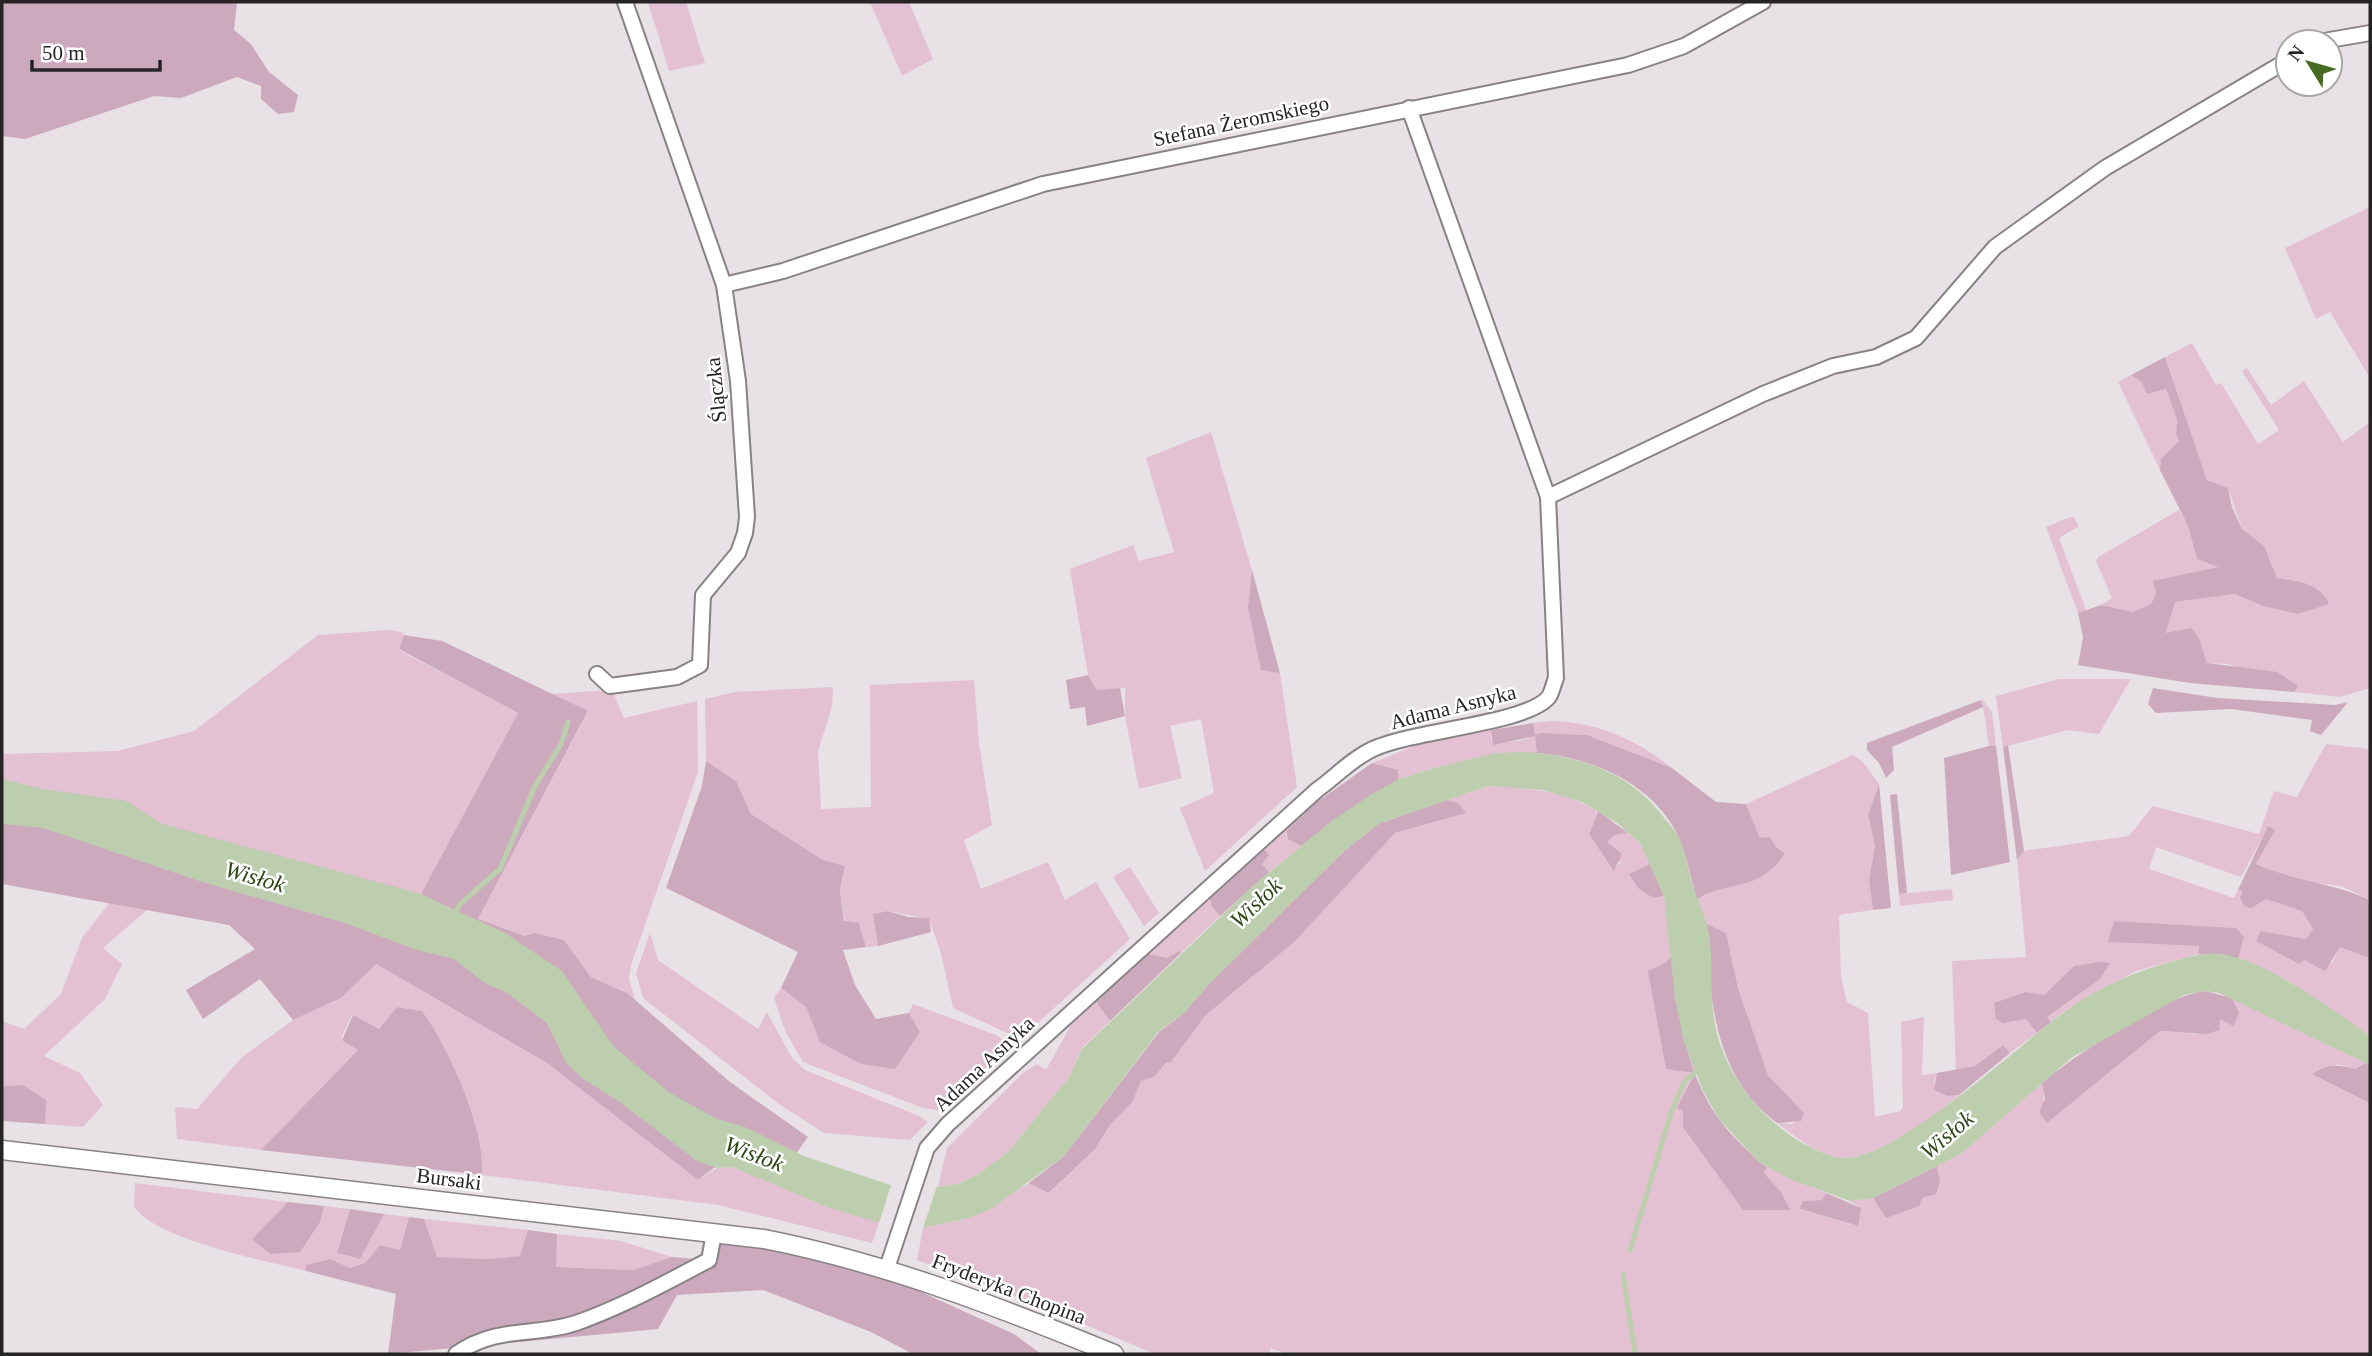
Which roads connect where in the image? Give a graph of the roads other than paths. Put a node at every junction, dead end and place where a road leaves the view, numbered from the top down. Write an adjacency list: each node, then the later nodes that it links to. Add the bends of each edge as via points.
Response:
1 (625, 2): 7 (street, Ślączka)
2 (1763, 2): 6 (street, Stefana Żeromskiego, via 1684,46 1643,61)
3 (2370, 33): 4 (street)
4 (2344, 38)
5 (2274, 68): 8 (street, via 2101,171 1995,247 1916,338 1877,357 1833,366 1763,394)
6 (1409, 108): 7 (street, Stefana Żeromskiego, via 1043,184 783,271); 8 (street, Adama Asnyka)
7 (724, 285): 9 (street, Ślączka, via 738,381 745,533 738,553 703,595 701,666 677,677 610,686)
8 (1548, 497): 12 (street, Adama Asnyka, via 1556,668 1549,697 1504,718 1434,730 1373,749 1317,790 948,1124 928,1148)
9 (597, 674)
10 (2, 1150): 11 (street, Bursaki)
11 (714, 1234): 12 (street, Bursaki); 13 (street, via 709,1260 625,1303 572,1324 514,1331 471,1343)
12 (890, 1259): 14 (street, Fryderyka Chopina)
13 (456, 1354)
14 (1114, 1354)

